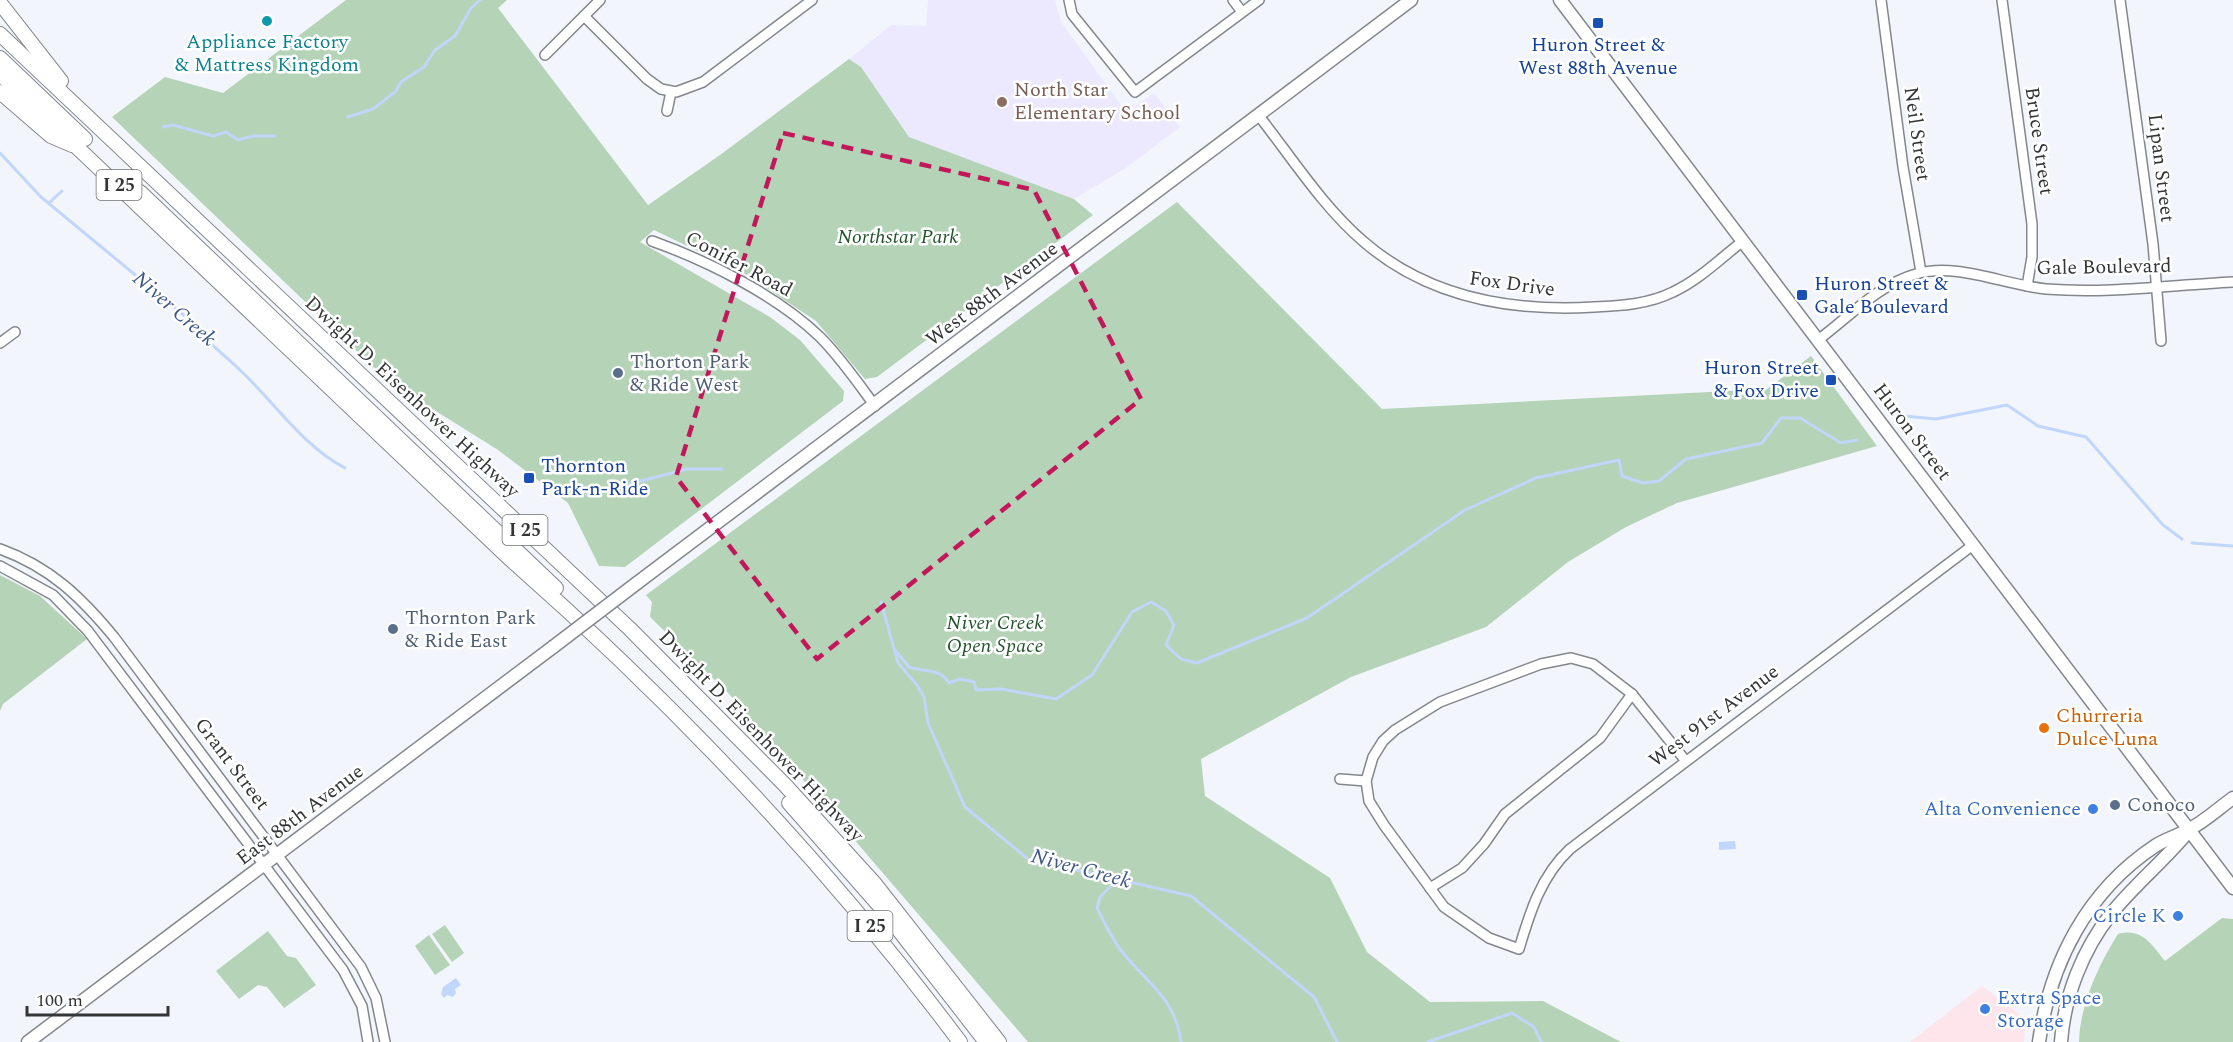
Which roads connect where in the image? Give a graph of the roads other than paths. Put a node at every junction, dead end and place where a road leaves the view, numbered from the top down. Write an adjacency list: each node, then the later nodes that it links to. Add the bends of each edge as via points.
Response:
1 (600, 0): 13 (street)
2 (812, 0): 19 (street, via 703,82)
3 (1069, 0): 12 (street, via 1072,14 1135,92)
4 (1233, 0): 12 (street)
5 (1259, 0): 12 (street)
6 (1411, 0): 21 (main road, West 88th Avenue)
7 (1560, 0): 25 (main road, Huron Street)
8 (1881, 0): 26 (street, Neil Street)
9 (2002, 0): 28 (street, Bruce Street, via 2032,224)
10 (2120, 0): 29 (street, Lipan Street)
11 (0, 3): 22 (highway)
12 (1242, 12)
13 (584, 16): 15 (street); 19 (street, via 647,79)
14 (0, 34): 22 (highway, Dwight D. Eisenhower Highway / I 25)
15 (545, 55)
16 (0, 58): 39 (highway, via 558,589)
17 (0, 74): 23 (highway, I 25)
18 (0, 92): 23 (highway, via 51,136)
19 (671, 92): 20 (street)
20 (667, 111)
21 (1259, 116): 25 (street, Fox Drive, via 1335,214 1366,244 1425,281 1466,297 1550,309 1633,304 1674,292); 34 (main road, West 88th Avenue)
22 (116, 143): 41 (highway, Dwight D. Eisenhower Highway / I 25, via 622,621)
23 (82, 149): 39 (highway, I 25, via 494,543)
24 (652, 241): 34 (street, Conifer Road, via 746,284 790,312 830,348)
25 (1743, 242): 31 (main road, Huron Street)
26 (1921, 272): 28 (street, Gale Boulevard, via 1953,271); 31 (street, Gale Boulevard, via 1887,288)
27 (2233, 282): 29 (street, Gale Boulevard)
28 (2027, 286): 29 (street, Gale Boulevard, via 2083,290)
29 (2157, 286): 32 (street, Lipan Street)
30 (15, 332): 33 (street)
31 (1818, 340): 35 (main road, Huron Street)
32 (2161, 341)
33 (0, 344)
34 (875, 406): 38 (main road, West 88th Avenue, bridge)
35 (1973, 545): 42 (street, West 91st Avenue); 46 (main road, Huron Street)
36 (0, 549): 47 (street, Grant Street, via 46,572 87,604)
37 (0, 566): 48 (street, Grant Street, via 53,595 88,631)
38 (593, 616): 47 (main road, East 88th Avenue, bridge)
39 (579, 619): 54 (highway, I 25, via 787,830 876,933)
40 (1632, 694): 42 (street); 44 (street, via 1581,659 1565,657 1541,664 1440,702 1395,730 1376,752); 49 (street, via 1600,738 1505,814 1462,868)
41 (759, 759): 55 (highway, via 778,790 884,911); 56 (highway, Dwight D. Eisenhower Highway / I 25, via 867,875)
42 (1685, 760): 49 (street, West 91st Avenue, via 1560,858 1542,885 1518,949 1489,938 1454,917)
43 (1340, 778): 44 (street)
44 (1366, 781): 49 (street, via 1372,807)
45 (2233, 798): 46 (main road)
46 (2189, 830): 50 (main road, Huron Street); 57 (main road, via 2157,844 2139,858 2086,912 2057,967 2044,1006); 58 (main road, via 2097,934 2078,972)
47 (279, 855): 48 (main road, East 88th Avenue); 53 (street, Grant Street, via 361,967 376,998)
48 (265, 866): 51 (main road, East 88th Avenue); 52 (street, Grant Street, via 352,985 362,1006)
49 (1430, 888)
50 (2233, 888)
51 (28, 1042)
52 (368, 1042)
53 (385, 1042)
54 (960, 1042)
55 (986, 1042)
56 (999, 1042)
57 (2039, 1042)
58 (2061, 1042)

